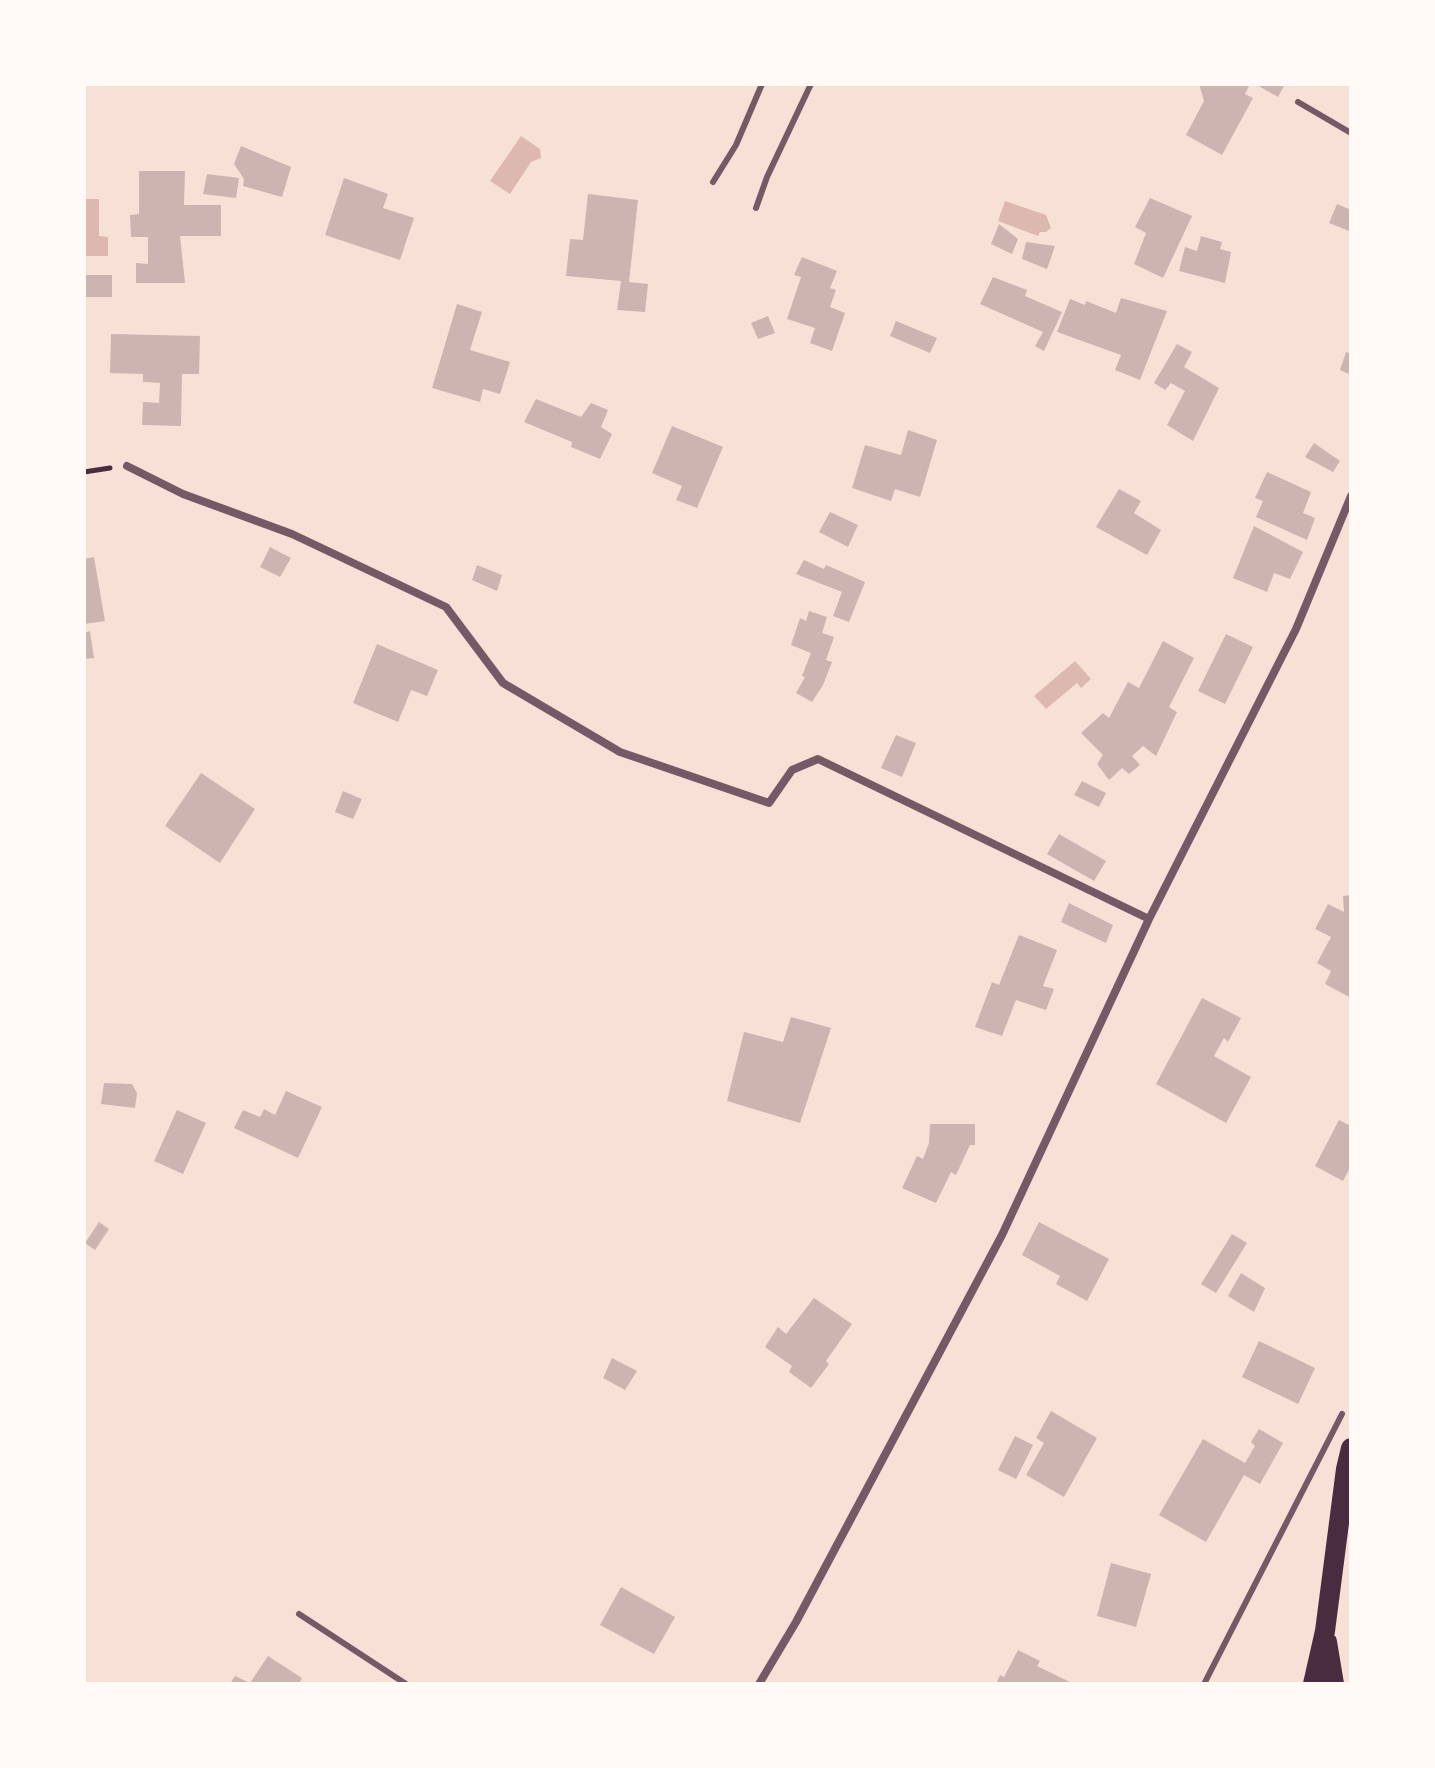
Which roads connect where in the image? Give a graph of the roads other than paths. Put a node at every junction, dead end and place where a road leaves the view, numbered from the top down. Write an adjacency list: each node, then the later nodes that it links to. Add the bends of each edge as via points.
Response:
1 (762, 84): 5 (lane, via 736,145)
2 (811, 84): 6 (lane)
3 (1298, 102): 4 (lane)
4 (1351, 133)
5 (713, 182)
6 (756, 208)
7 (127, 466): 9 (street, via 183,494 292,534 446,607 503,683 620,752 769,803 792,770 818,759)
8 (1351, 496): 9 (street, via 1296,629)
9 (1149, 919): 15 (street, via 1002,1235)
10 (1342, 1414): 16 (lane)
11 (1351, 1448): 13 (main road)
12 (299, 1614): 14 (lane)
13 (1325, 1631): 17 (main road); 18 (main road)
14 (406, 1684)
15 (759, 1684)
16 (1204, 1684)
17 (1313, 1684)
18 (1334, 1684)

